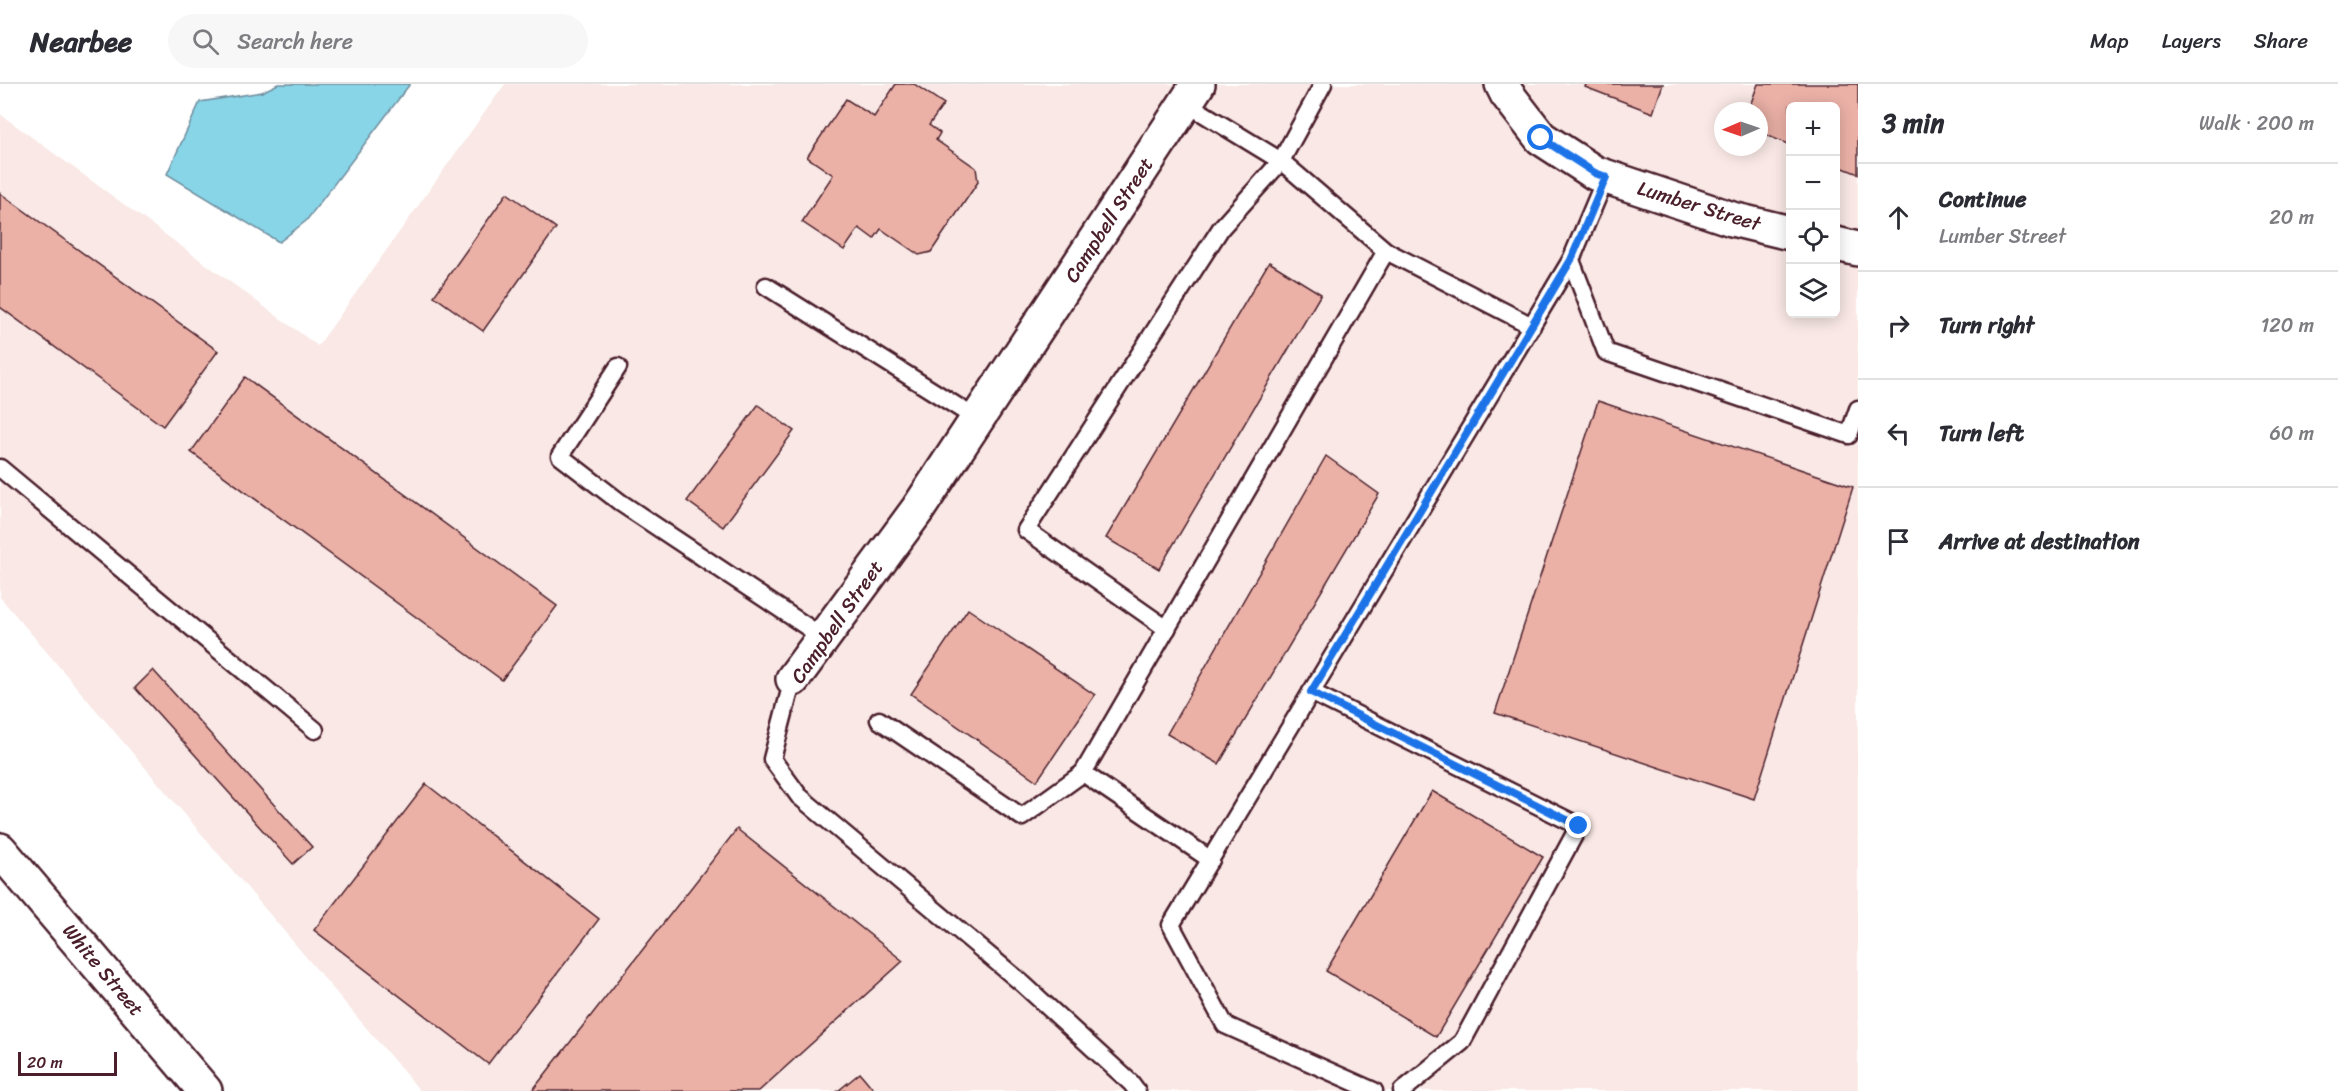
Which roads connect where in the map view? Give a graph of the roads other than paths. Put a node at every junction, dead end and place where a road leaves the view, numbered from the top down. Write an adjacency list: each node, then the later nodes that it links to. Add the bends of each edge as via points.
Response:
1 (1323, 84): 4 (lane)
2 (1502, 84): 5 (street, Lumber Street, via 1541,138)
3 (1192, 93): 4 (lane); 15 (street, Campbell Street)
4 (1281, 161): 9 (lane); 17 (lane, via 1221,228 1026,530)
5 (1606, 177): 6 (street, Lumber Street, via 1732,219); 10 (lane)
6 (1786, 232)
7 (1840, 245): 8 (street)
8 (1858, 249)
9 (1386, 251): 12 (lane); 17 (lane)
10 (1571, 260): 12 (lane); 14 (lane, via 1606,352 1849,435)
11 (766, 286): 15 (lane)
12 (1532, 326): 20 (lane)
13 (618, 367): 18 (lane, via 560,456 621,503)
14 (1858, 409)
15 (977, 418): 18 (street, Campbell Street, via 918,509)
16 (0, 468): 22 (lane)
17 (1167, 629): 23 (lane)
18 (824, 638): 19 (street, Campbell Street)
19 (793, 679): 27 (lane, Campbell Street, via 772,759 799,796 1023,984)
20 (1311, 692): 25 (lane); 29 (lane, via 1579,826 1462,1041)
21 (879, 720): 23 (lane, via 1022,817)
22 (315, 730)
23 (1083, 773): 25 (lane)
24 (0, 850): 26 (street, White Street)
25 (1211, 860): 28 (lane, via 1171,926 1226,1025)
26 (205, 1091)
27 (1137, 1091)
28 (1374, 1091)
29 (1402, 1091)

